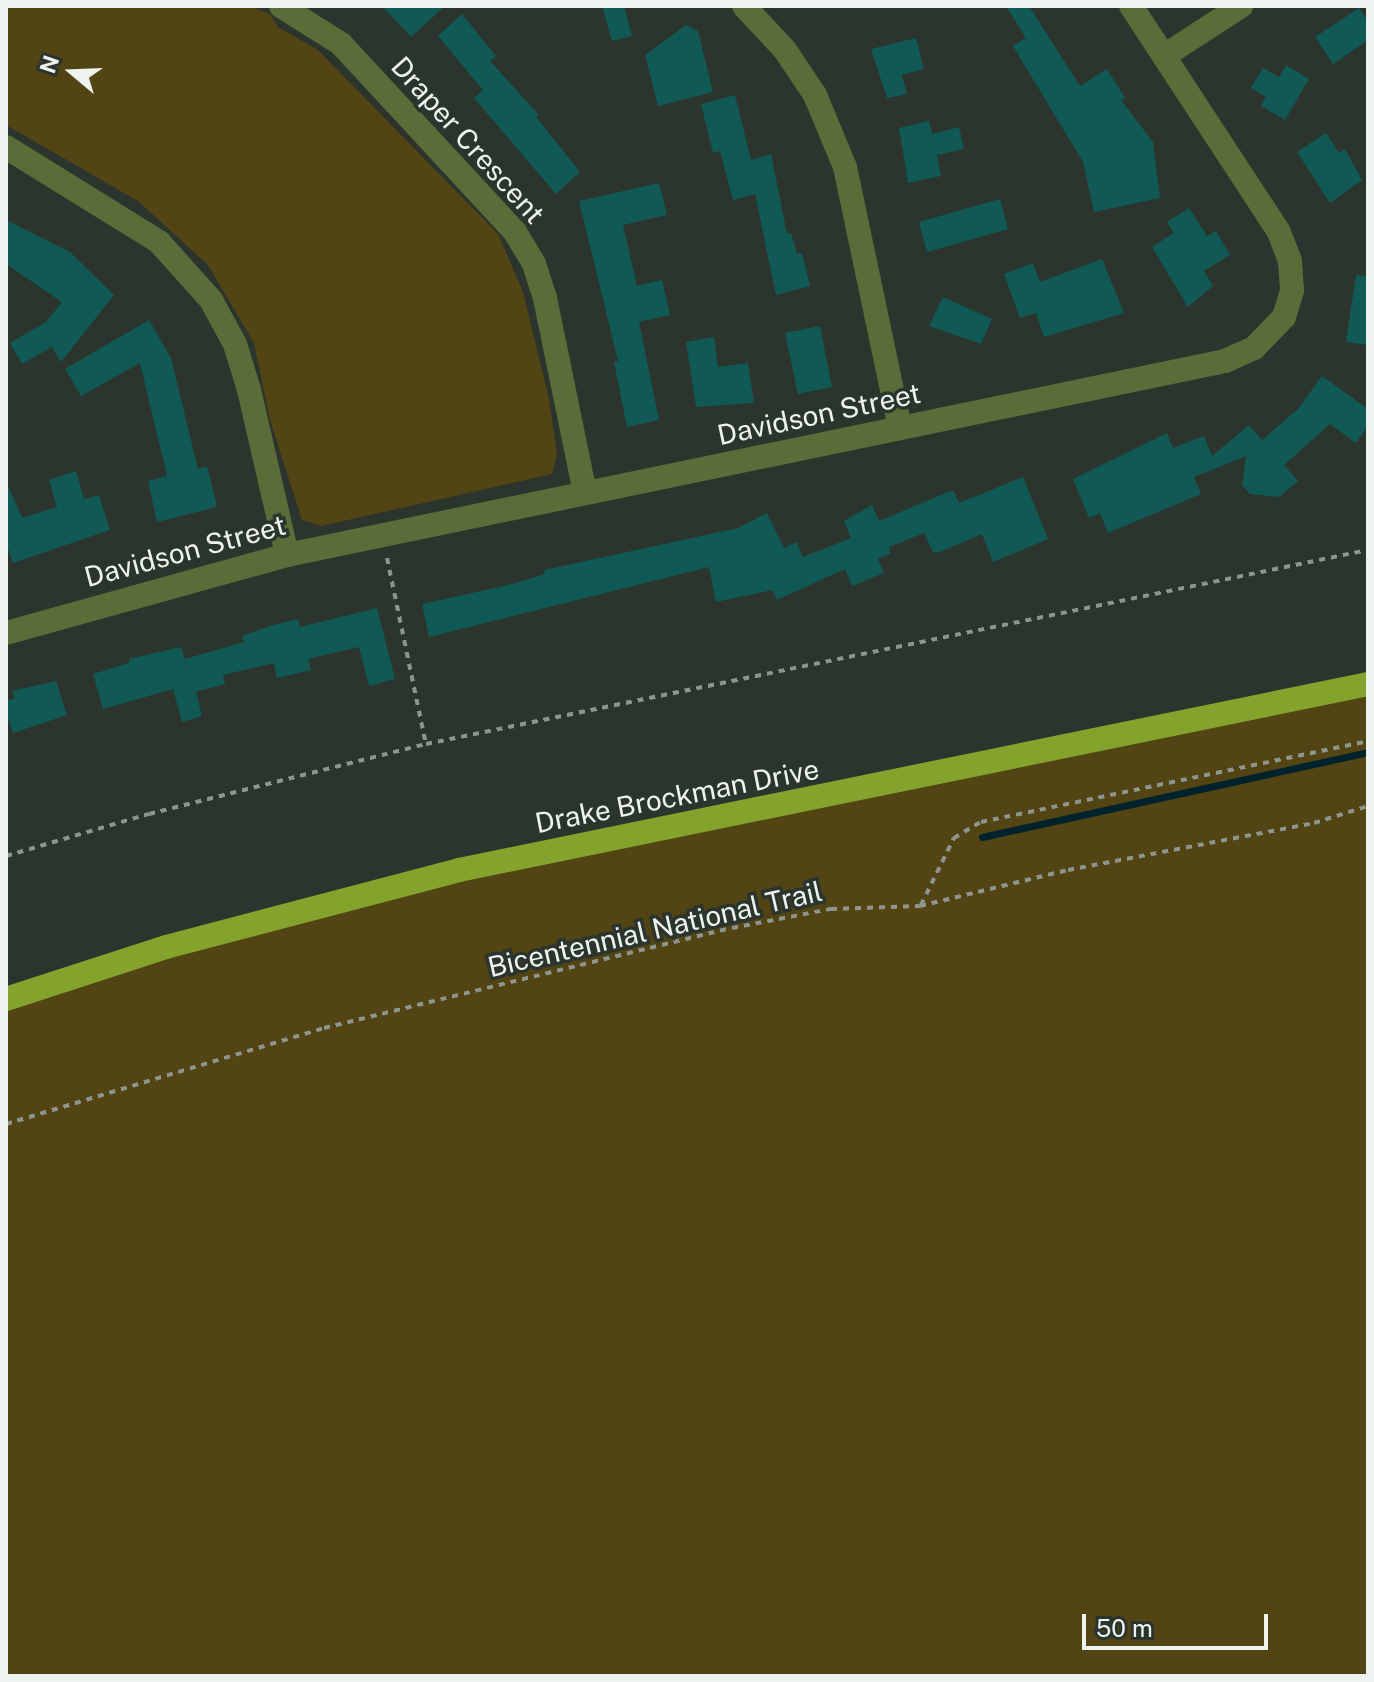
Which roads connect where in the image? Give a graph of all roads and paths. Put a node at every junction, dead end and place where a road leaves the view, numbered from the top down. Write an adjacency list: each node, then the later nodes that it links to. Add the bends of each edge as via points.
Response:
1 (281, 6): 8 (street, Draper Crescent, via 341,44 515,232 534,264 545,298)
2 (744, 6): 7 (street, via 785,50 815,95 845,167)
3 (1131, 6): 5 (street, Davidson Street)
4 (1241, 6): 5 (street)
5 (1164, 56): 7 (street, Davidson Street, via 1279,232 1290,261 1292,290 1276,329 1254,348 1225,361)
6 (6, 147): 11 (street, via 159,242 211,300 235,344 249,390)
7 (900, 428): 8 (street, Davidson Street)
8 (585, 493): 9 (street, Davidson Street)
9 (382, 534): 11 (street, Davidson Street); 15 (path)
10 (1368, 550): 15 (path)
11 (287, 555): 12 (street, Davidson Street)
12 (6, 633)
13 (1368, 684): 19 (main road, Drake Brockman Drive, via 444,873 196,939)
14 (1368, 741): 18 (path, via 981,822 954,838)
15 (426, 744): 17 (path)
16 (1368, 806): 18 (path, Bicentennial National Trail, via 1314,823 1068,870)
17 (6, 856)
18 (920, 906): 20 (path, Bicentennial National Trail, via 831,909 732,928 324,1028)
19 (6, 999)
20 (6, 1124)

